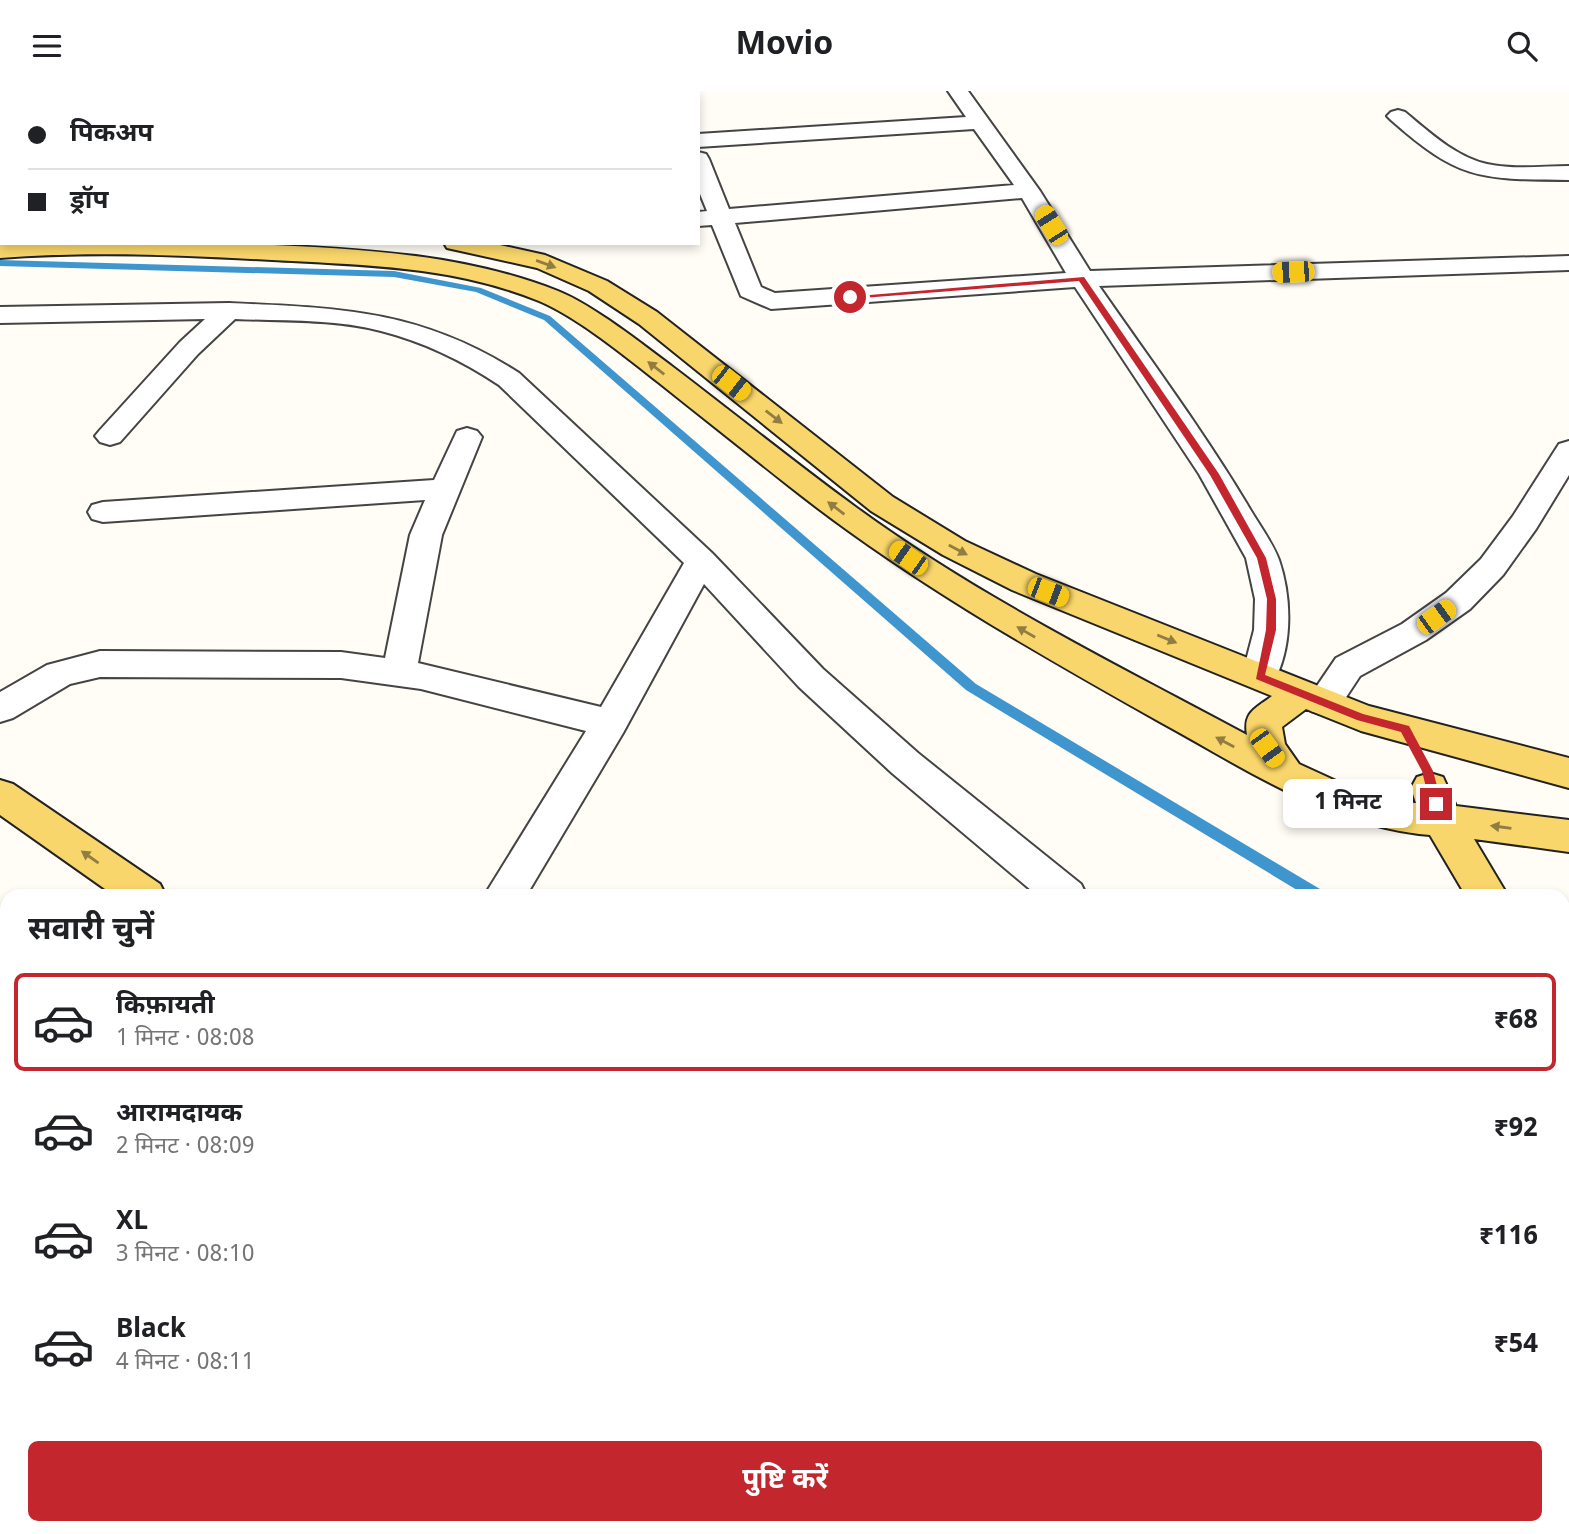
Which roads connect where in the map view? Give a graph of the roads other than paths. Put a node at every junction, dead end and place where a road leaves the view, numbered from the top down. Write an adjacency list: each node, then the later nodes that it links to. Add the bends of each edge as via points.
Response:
1 (958, 91): 3 (street)
2 (1398, 116): 6 (street, via 1471,166)
3 (981, 122): 4 (street); 7 (street)
4 (700, 141)
5 (700, 169): 8 (street)
6 (1569, 173)
7 (1030, 191): 8 (street); 13 (street)
8 (710, 218): 13 (street, via 750,291 771,301)
9 (148, 245): 11 (main road); 31 (main road, one-way to 9, via 1023,631 929,572 826,500 626,344 553,298 505,280 437,265)
10 (465, 245): 25 (main road, one-way to 25, via 545,262 598,286 648,318 882,504 954,548 1024,582)
11 (0, 251)
12 (1569, 263): 13 (street)
13 (1082, 279): 25 (street, via 1214,474 1262,558 1272,599)
14 (229, 311): 15 (street); 18 (street); 23 (street, via 315,314 383,323 475,357 509,379)
15 (54, 314): 16 (street); 17 (street)
16 (0, 315)
17 (1, 343)
18 (110, 436)
19 (467, 437): 21 (street)
20 (1569, 450): 26 (street, via 1492,567 1458,601 1414,632 1348,667)
21 (443, 489): 22 (street); 24 (street, via 426,535)
22 (103, 512)
23 (701, 561): 28 (street); 37 (street, via 811,678)
24 (399, 673): 27 (street, via 341,665 100,664 58,674); 28 (street)
25 (1260, 677): 26 (main road)
26 (1315, 699): 29 (main road); 31 (main road, via 1289,702 1263,722 1267,748)
27 (0, 709)
28 (610, 723): 36 (street)
29 (1405, 729): 30 (main road); 33 (main road, via 1427,771)
30 (1569, 773)
31 (1286, 774): 33 (main road, via 1351,805 1395,817)
32 (0, 795): 35 (main road, one-way to 32)
33 (1436, 804): 34 (main road, one-way to 33); 38 (main road)
34 (1569, 836)
35 (136, 889)
36 (508, 889)
37 (1059, 889)
38 (1484, 889)

